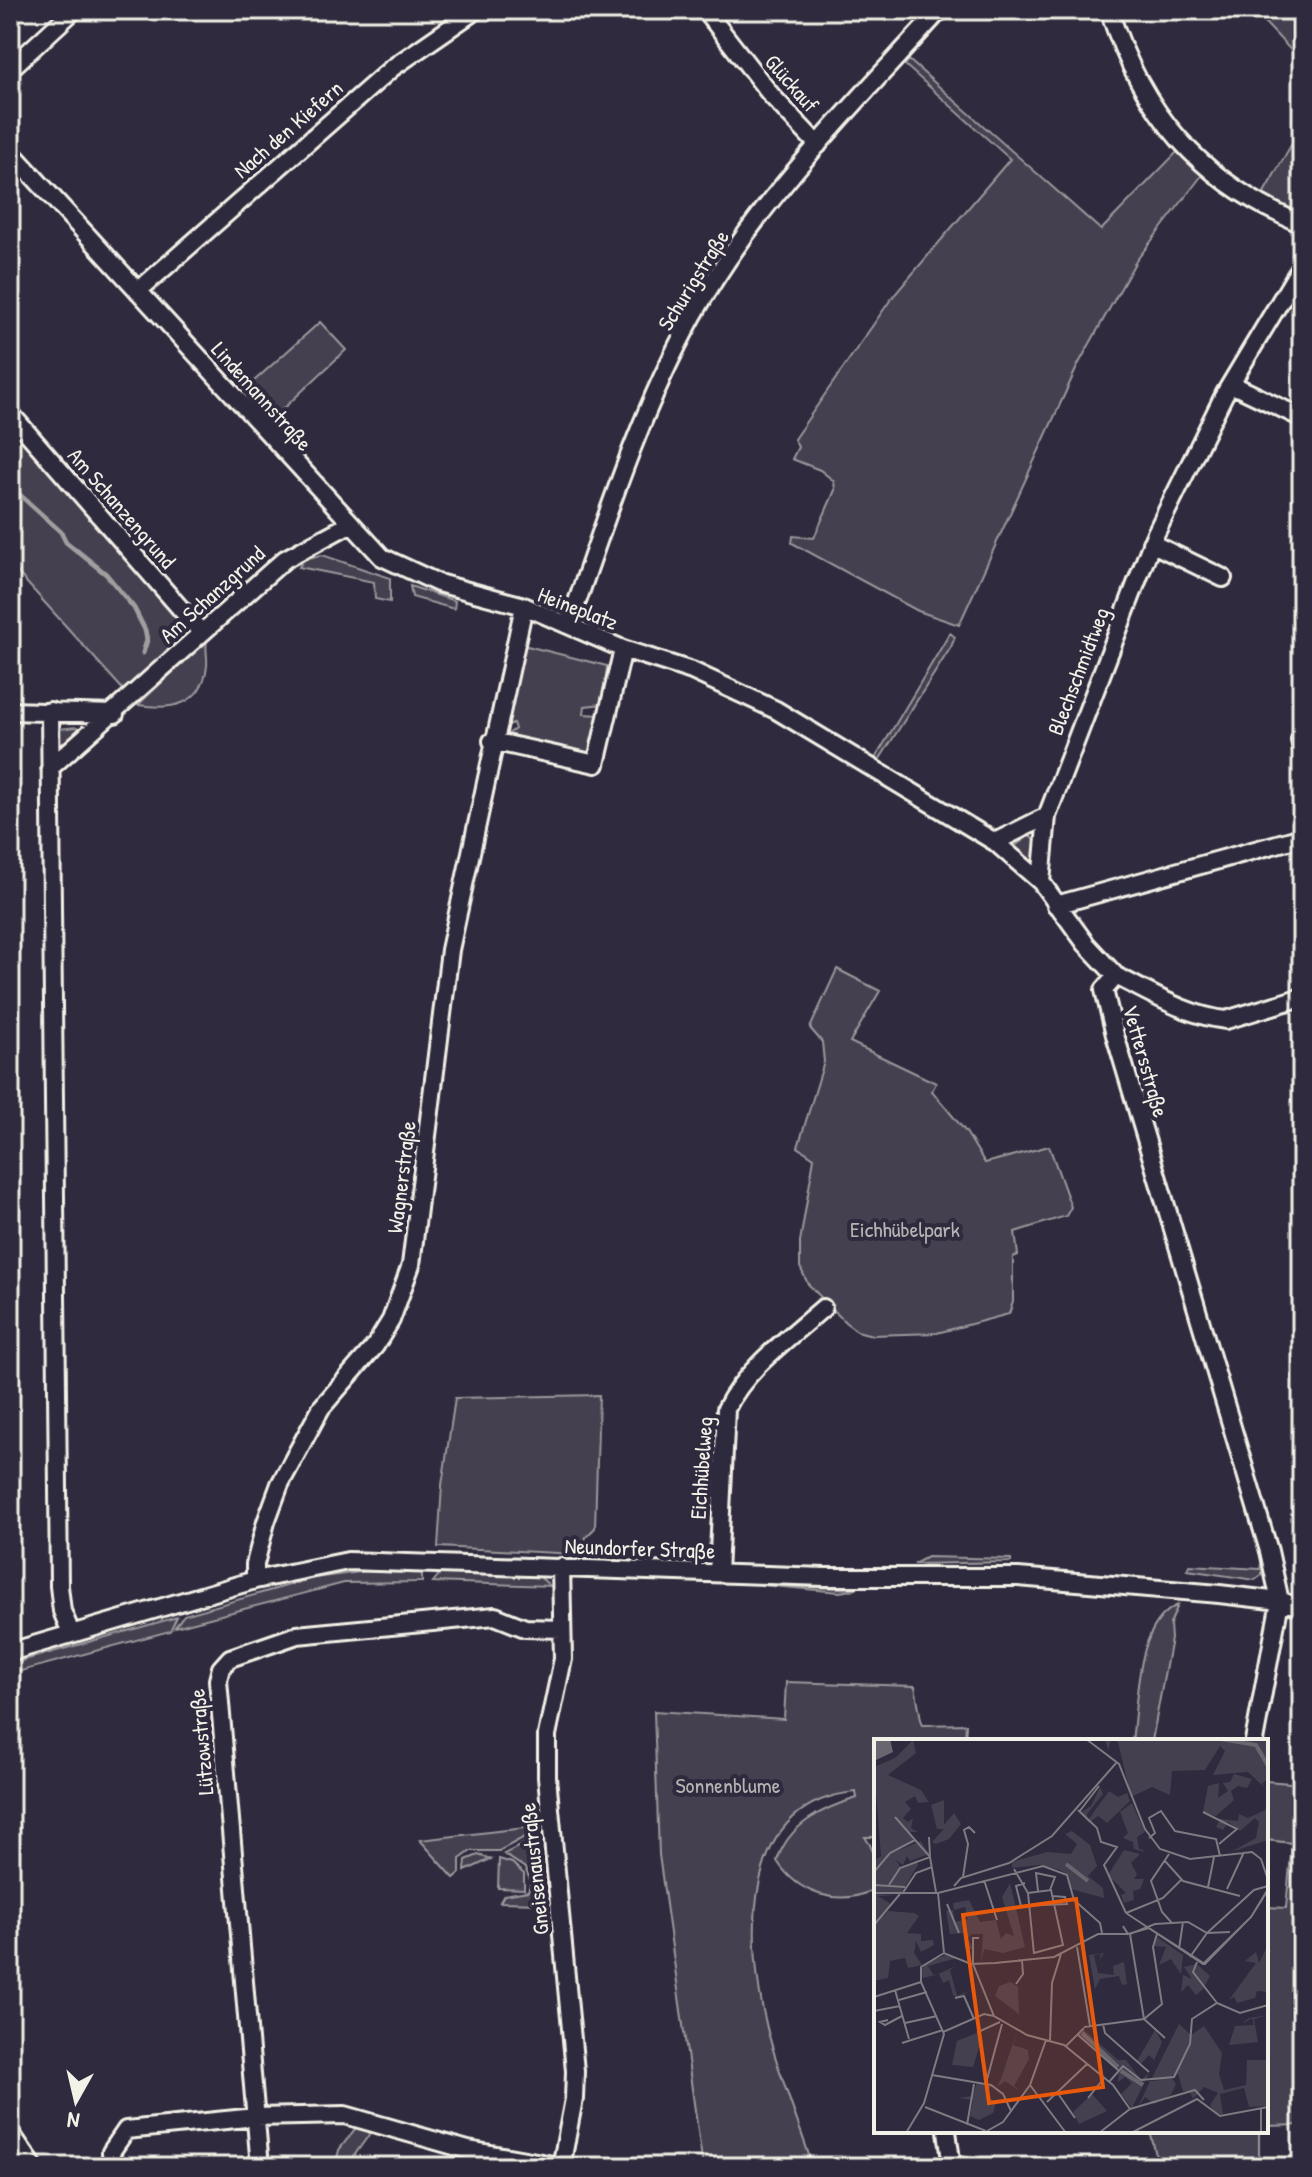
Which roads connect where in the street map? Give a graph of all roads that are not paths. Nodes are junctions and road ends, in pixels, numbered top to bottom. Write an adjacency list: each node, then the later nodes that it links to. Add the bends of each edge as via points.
1 (74, 10): 6 (street)
2 (476, 10): 11 (street, Nach den Kiefern, via 392,68)
3 (705, 10): 7 (street, Glückauf)
4 (940, 10): 7 (street, Schurigstraße)
5 (1109, 10): 9 (street, via 1159,119 1207,167)
6 (10, 69)
7 (818, 145): 19 (street, Schurigstraße, via 737,250 663,373 609,501)
8 (10, 151): 11 (street, Lindemannstraße)
9 (1302, 224)
10 (1302, 265): 12 (street, Blechschmidtweg)
11 (138, 291): 15 (street, Lindemannstraße)
12 (1231, 384): 14 (street); 16 (street, Blechschmidtweg)
13 (10, 413): 20 (street, Am Schanzengrund)
14 (1302, 418)
15 (350, 524): 18 (street, Lindemannstraße, via 405,571); 20 (street, Am Schanzgrund, via 285,559)
16 (1151, 543): 17 (street); 27 (street, Blechschmidtweg)
17 (1223, 578)
18 (524, 606): 19 (street, Heineplatz); 25 (street, Heineplatz)
19 (569, 625): 21 (street, Heineplatz)
20 (201, 632): 24 (street, Am Schanzgrund)
21 (623, 649): 25 (street, Heineplatz, via 596,764); 29 (street, Vettersstraße, via 692,671 776,710)
22 (10, 711): 23 (street)
23 (50, 711): 24 (street); 26 (street)
24 (115, 714): 26 (street, Am Schanzgrund)
25 (492, 741): 37 (street, Wagnerstraße, via 450,950 411,1265 391,1320 321,1408 280,1484 255,1564)
26 (50, 768): 41 (street, via 59,1572 62,1611)
27 (1047, 816): 29 (street); 30 (street, Blechschmidtweg)
28 (1302, 837): 31 (street)
29 (995, 842): 30 (street, Vettersstraße)
30 (1041, 882): 31 (street, Vettersstraße)
31 (1056, 905): 32 (street, Vettersstraße)
32 (1116, 976): 33 (street, via 1216,1019); 38 (street, Vettersstraße, via 1104,990 1115,1035)
33 (1302, 997)
34 (823, 1308): 36 (street, Eichhübelweg, via 734,1392 726,1409)
35 (561, 1567): 36 (street, Neundorfer Straße); 37 (street, Neundorfer Straße, via 348,1561); 40 (street, Gneisenaustraße)
36 (718, 1573): 38 (street, Neundorfer Straße, via 1018,1577)
37 (255, 1580): 41 (street, Neundorfer Straße)
38 (1280, 1601): 39 (street, Neundorfer Straße); 43 (street)
39 (1302, 1607)
40 (562, 1629): 44 (street, Lützowstraße, via 525,1628 495,1616 297,1635 230,1658 221,1668); 50 (street, Gneisenaustraße, via 563,1659 547,1735 547,1777 575,2071)
41 (71, 1633): 42 (street, Neundorfer Straße)
42 (10, 1652)
43 (1254, 1739)
44 (256, 2117): 48 (street, via 126,2130 111,2152); 49 (street, Lützowstraße); 50 (street, via 345,2115 468,2150)
45 (10, 2132): 47 (street)
46 (947, 2133): 51 (street)
47 (34, 2167)
48 (112, 2167)
49 (260, 2167)
50 (562, 2167)
51 (952, 2167)

